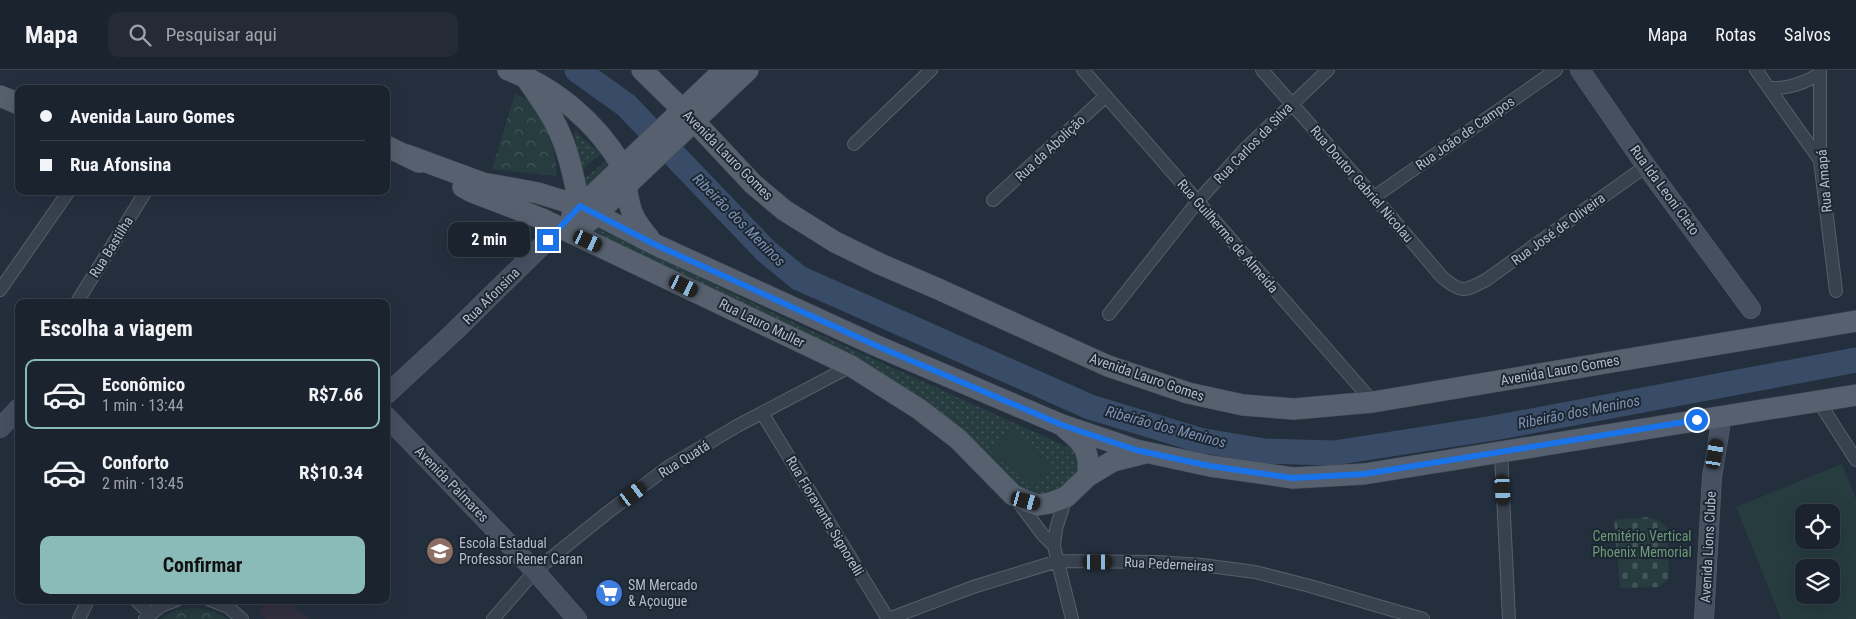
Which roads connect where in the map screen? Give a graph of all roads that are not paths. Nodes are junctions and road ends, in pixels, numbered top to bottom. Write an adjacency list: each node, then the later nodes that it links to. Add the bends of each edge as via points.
1 (642, 70): 18 (main road, Avenida Lauro Gomes)
2 (724, 70): 18 (main road, Rua Afonsina)
3 (748, 70): 18 (main road, Rua Afonsina)
4 (931, 70): 19 (street)
5 (1083, 70): 15 (street, Rua Guilherme de Almeida)
6 (1262, 70): 17 (street, Rua Doutor Gabriel Nicolau)
7 (1328, 70): 17 (street, Rua Carlos da Silva)
8 (1556, 70): 27 (street, Rua João de Campos)
9 (1580, 70): 23 (street, Rua Ida Leoni Cleto)
10 (1756, 70): 13 (street)
11 (1820, 72): 13 (street, via 1797,86); 22 (street, Rua Amapá)
12 (516, 73): 24 (main road, via 554,93 586,120 605,141); 30 (main road, via 549,112 558,128)
13 (1769, 88): 22 (street)
14 (0, 96): 16 (main road)
15 (1106, 96): 28 (street, Rua da Abolição); 29 (street, Rua Guilherme de Almeida)
16 (15, 102)
17 (1291, 103): 27 (street, Rua Doutor Gabriel Nicolau); 29 (street, Rua Carlos da Silva)
18 (682, 121): 24 (main road, Rua Afonsina); 43 (main road, Avenida Lauro Gomes, via 784,210 835,242 1108,366 1188,393 1243,405 1294,409)
19 (854, 144)
20 (390, 148): 21 (main road, Rua Lauro Muller)
21 (407, 155): 30 (main road, Rua Lauro Muller, via 483,183 538,193); 31 (main road, Rua Lauro Muller, via 472,192)
22 (1820, 160): 35 (street, Rua Amapá)
23 (1646, 166): 34 (street, Rua José de Oliveira); 37 (street, Rua Ida Leoni Cleto)
24 (624, 176): 30 (main road, Rua Afonsina); 32 (main road, via 630,209)
25 (66, 195): 33 (street)
26 (144, 195): 36 (street, Rua Bastilha)
27 (1374, 197): 34 (street, Rua Doutor Gabriel Nicolau, via 1442,277 1452,286)
28 (993, 200)
29 (1198, 201): 38 (street, Rua Carlos da Silva); 43 (street, Rua Guilherme de Almeida)
30 (588, 210): 31 (main road, Rua Afonsina); 32 (main road, Rua Lauro Muller)
31 (568, 231): 40 (main road, Rua Lauro Muller); 41 (street, Rua Afonsina)
32 (654, 244): 49 (main road, Rua Lauro Muller, via 877,346)
33 (0, 290)
34 (1468, 290)
35 (1836, 291)
36 (79, 299)
37 (1751, 309)
38 (1109, 314)
39 (1856, 321): 43 (main road, Avenida Lauro Gomes)
40 (851, 366): 46 (street, Rua Quatá); 55 (main road, Rua Lauro Muller, via 919,409 958,439)
41 (390, 391)
42 (1856, 395): 44 (main road)
43 (1373, 402)
44 (1819, 402): 47 (main road); 53 (street)
45 (15, 412): 50 (street)
46 (762, 413): 59 (street, Rua Quatá, via 668,467); 69 (street, Rua Fioravante Signorelli)
47 (1722, 416): 52 (main road); 73 (street, Avenida Lions Clube, via 1712,477)
48 (390, 420): 59 (street, Avenida Palmares)
49 (1062, 425): 51 (main road); 54 (main road, via 1084,446 1089,463)
50 (0, 428)
51 (1148, 452): 52 (main road, via 1210,466 1293,478 1364,474); 54 (main road, via 1113,461)
52 (1501, 453): 72 (street)
53 (1856, 460)
54 (1088, 476): 56 (main road)
55 (1013, 496): 56 (main road, Rua Lauro Muller, via 1038,505); 57 (street)
56 (1066, 498): 57 (street)
57 (1054, 546): 58 (street)
58 (1058, 561): 69 (street, Rua Pederneiras); 70 (street); 71 (street, Rua Pederneiras, via 1202,564 1255,572)
59 (535, 572): 67 (street, Rua Quatá); 68 (street, Avenida Palmares)
60 (86, 604): 65 (street)
61 (139, 604): 64 (street)
62 (166, 604): 64 (street)
63 (221, 604): 66 (street)
64 (148, 616)
65 (79, 619)
66 (242, 619)
67 (493, 619)
68 (577, 619)
69 (888, 619)
70 (1072, 619)
71 (1423, 619)
72 (1509, 619)
73 (1704, 619)

